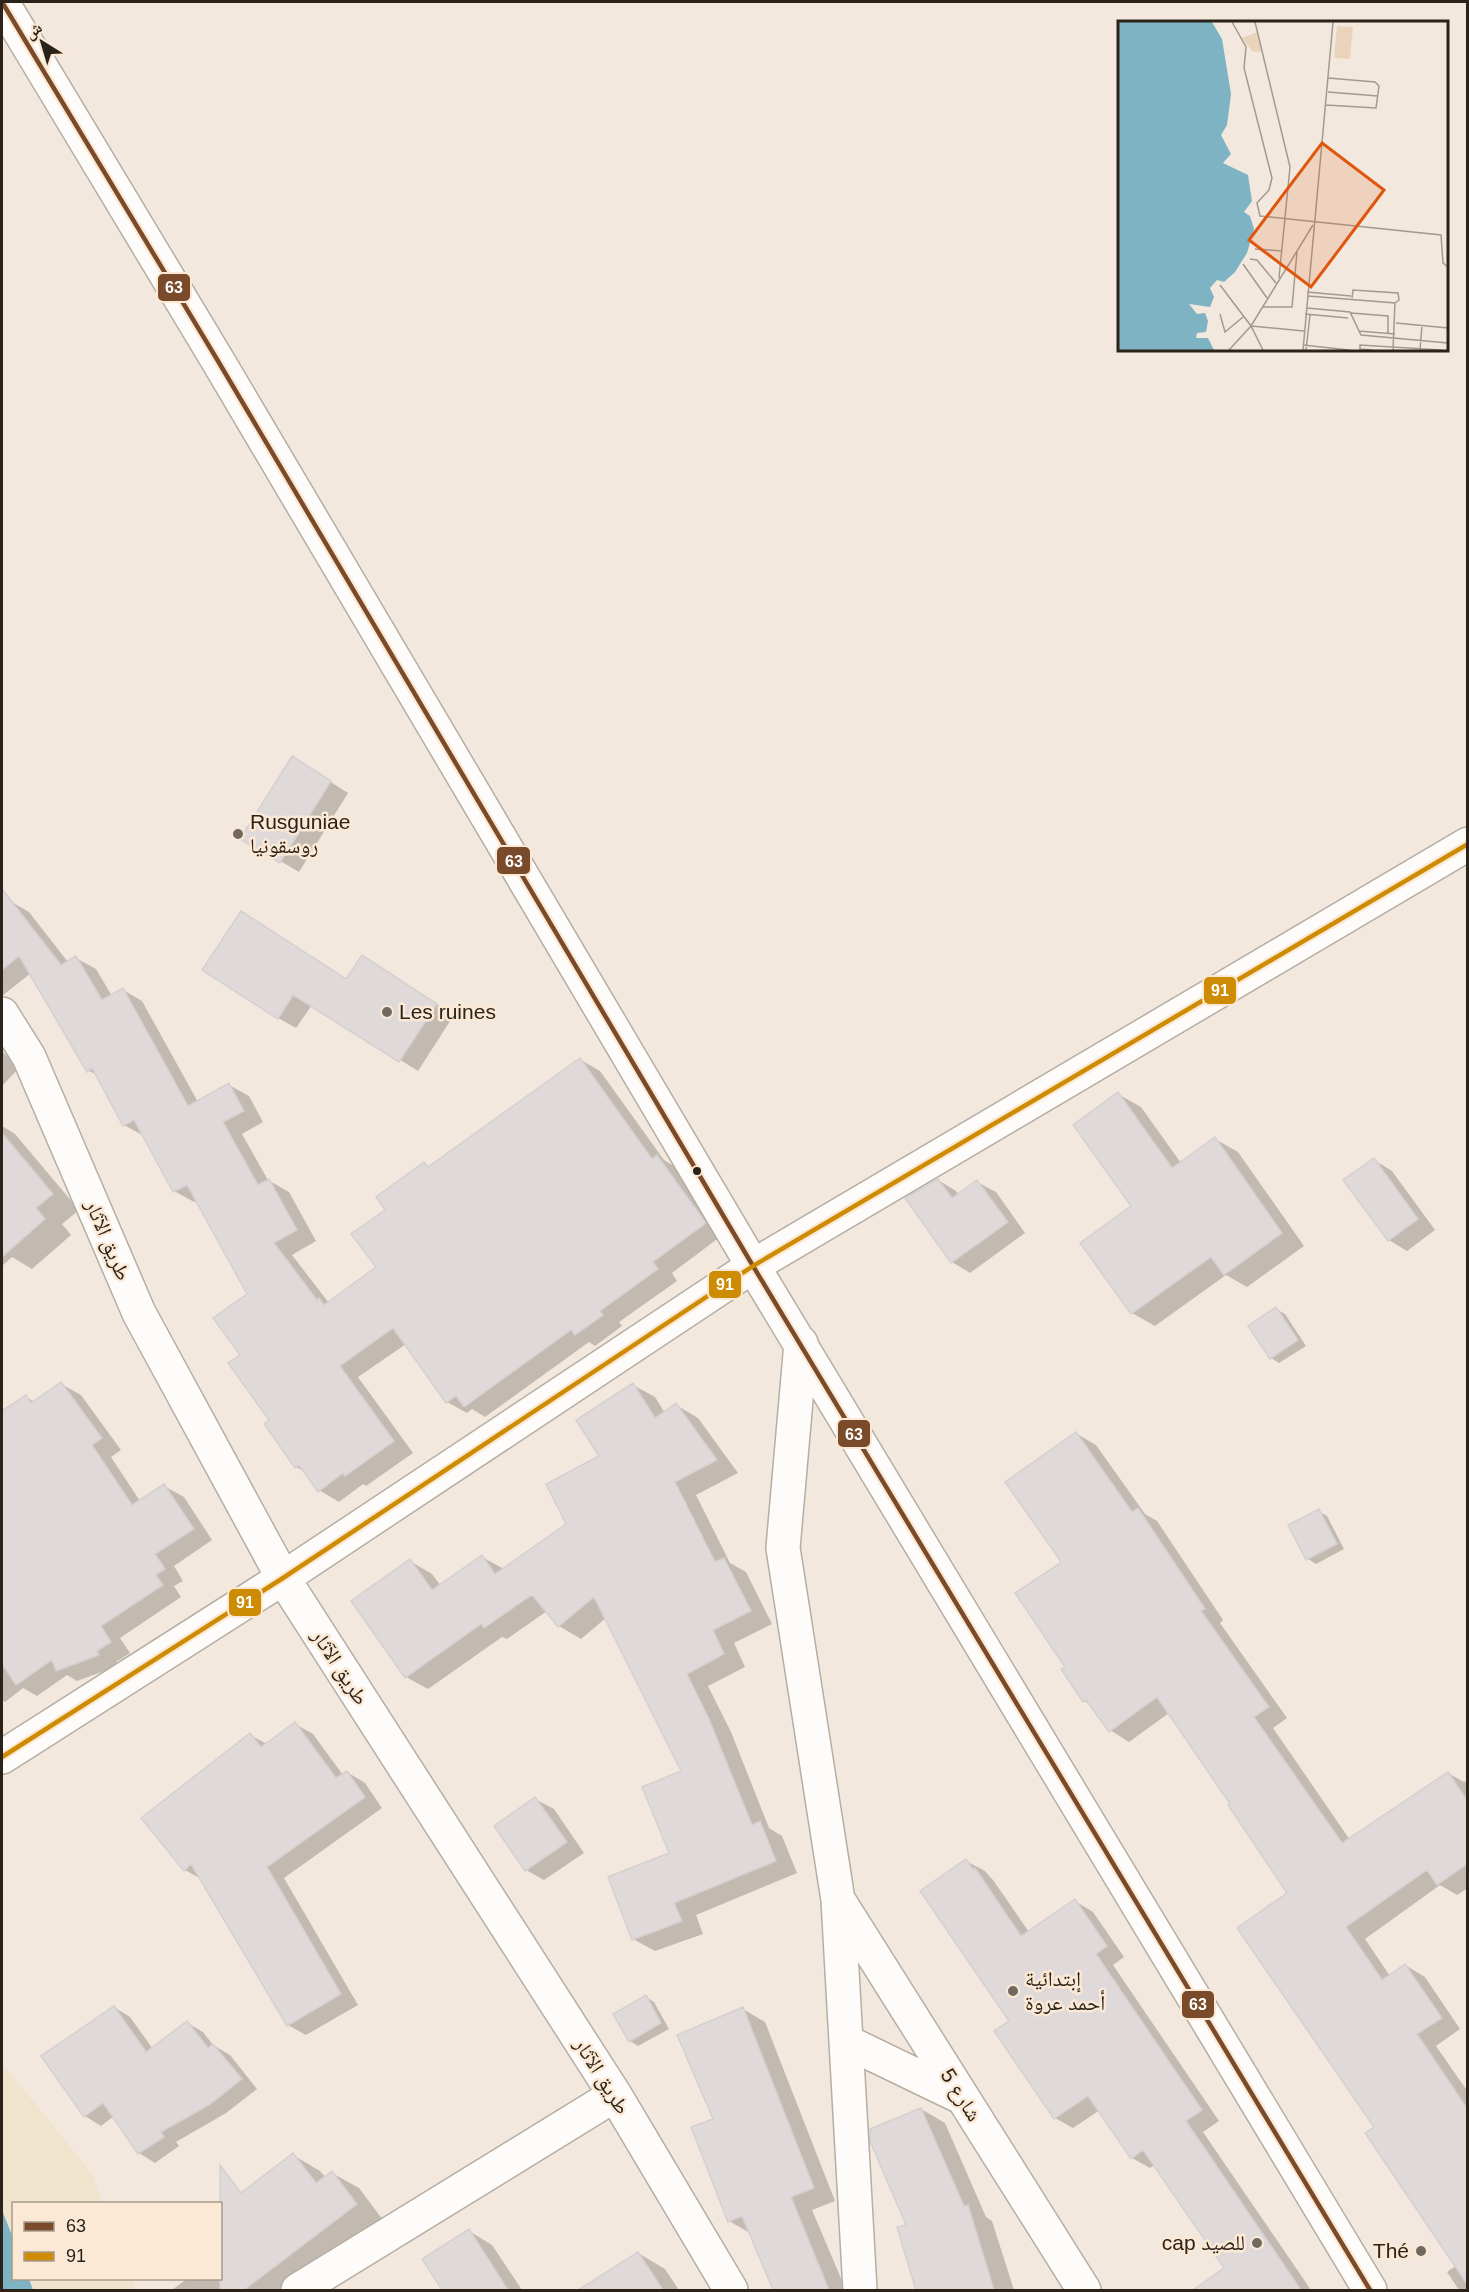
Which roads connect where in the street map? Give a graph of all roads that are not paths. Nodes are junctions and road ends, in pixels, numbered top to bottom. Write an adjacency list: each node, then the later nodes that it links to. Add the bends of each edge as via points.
1 (2, 2): 4 (street)
2 (1467, 844): 4 (street)
3 (2, 1014): 6 (street, طريق الآثار, via 29,1058 139,1313)
4 (753, 1266): 5 (street); 6 (street)
5 (801, 1343): 8 (street, via 783,1548); 16 (street)
6 (284, 1578): 7 (street); 10 (street, طريق الآثار)
7 (2, 1757)
8 (838, 1900): 9 (street); 11 (street, شارع 5)
9 (847, 2042): 11 (street); 14 (street)
10 (615, 2095): 12 (street); 13 (street, طريق الآثار)
11 (963, 2098): 15 (street, شارع 5)
12 (298, 2290)
13 (731, 2290)
14 (860, 2290)
15 (1084, 2290)
16 (1370, 2290)

